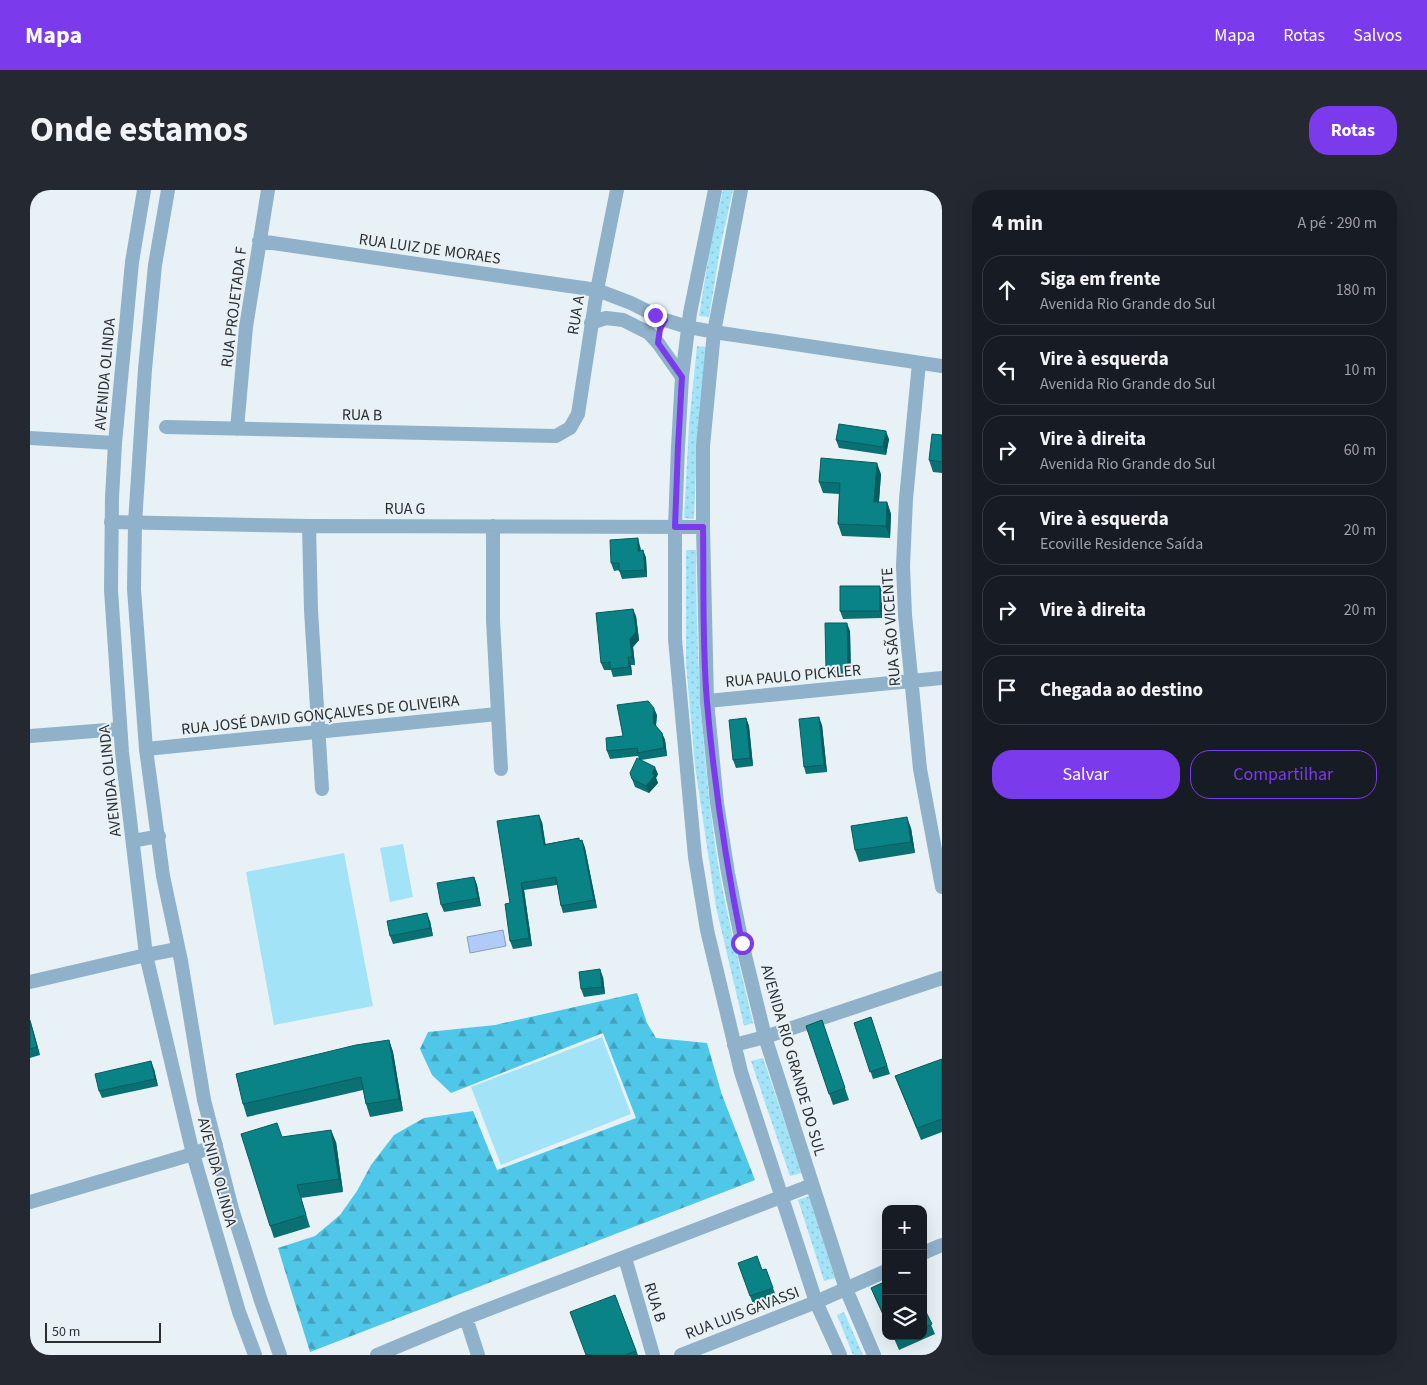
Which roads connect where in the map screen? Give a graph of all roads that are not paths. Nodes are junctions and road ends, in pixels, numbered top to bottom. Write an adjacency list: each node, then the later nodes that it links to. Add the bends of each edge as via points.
1 (144, 190): 16 (street, AVENIDA OLINDA, via 132,262)
2 (168, 190): 17 (street, AVENIDA OLINDA, via 155,265)
3 (268, 190): 7 (street, RUA PROJETADA F)
4 (617, 190): 8 (street, RUA A)
5 (715, 190): 11 (street)
6 (741, 190): 12 (street, AVENIDA RIO GRANDE DO SUL)
7 (259, 240): 8 (street, RUA LUIZ DE MORAES); 20 (street, RUA PROJETADA F, via 246,327)
8 (597, 290): 9 (street, RUA LUIZ DE MORAES); 10 (street, RUA A)
9 (665, 320): 11 (street, RUA LUIZ DE MORAES); 13 (street)
10 (591, 323): 13 (street, via 606,318 623,320 649,333); 21 (street, RUA A, via 578,414 570,428)
11 (688, 327): 12 (street, RUA LUIZ DE MORAES); 18 (street)
12 (714, 332): 14 (street, RUA LUIZ DE MORAES); 29 (street, AVENIDA RIO GRANDE DO SUL, via 704,446)
13 (658, 343): 18 (street)
14 (920, 363): 15 (street, RUA LUIZ DE MORAES); 31 (street, RUA SÃO VICENTE, via 902,566)
15 (942, 366)
16 (122, 369): 17 (street); 23 (street, AVENIDA OLINDA)
17 (145, 369): 25 (street, AVENIDA OLINDA)
18 (682, 377): 28 (street)
19 (166, 426): 20 (street, RUA B)
20 (237, 429): 21 (street, RUA B)
21 (556, 436)
22 (30, 438): 23 (street)
23 (115, 443): 24 (street, AVENIDA OLINDA)
24 (111, 522): 25 (street, RUA G); 34 (street, AVENIDA OLINDA, via 111,590)
25 (136, 524): 26 (street, RUA G); 37 (street, AVENIDA OLINDA, via 134,589)
26 (309, 526): 27 (street, RUA G); 35 (street)
27 (493, 526): 28 (street, RUA G); 33 (street)
28 (675, 527): 29 (street); 48 (street, via 675,638 695,857 707,930)
29 (703, 527): 32 (street, AVENIDA RIO GRANDE DO SUL)
30 (942, 678): 31 (street, RUA PAULO PICKLER)
31 (911, 681): 32 (street, RUA PAULO PICKLER); 42 (street, RUA SÃO VICENTE, via 920,769)
32 (707, 700): 47 (street, AVENIDA RIO GRANDE DO SUL, via 728,873)
33 (497, 714): 35 (street, RUA JOSÉ DAVID GONÇALVES DE OLIVEIRA); 38 (street)
34 (120, 729): 36 (street); 41 (street, AVENIDA OLINDA)
35 (318, 731): 37 (street, RUA JOSÉ DAVID GONÇALVES DE OLIVEIRA); 39 (street)
36 (30, 736)
37 (146, 748): 40 (street, AVENIDA OLINDA)
38 (501, 769)
39 (322, 790)
40 (159, 836): 41 (street); 43 (street, AVENIDA OLINDA)
41 (133, 841): 44 (street, AVENIDA OLINDA)
42 (942, 887)
43 (178, 949): 44 (street); 49 (street, AVENIDA OLINDA, via 204,1100)
44 (146, 955): 46 (street); 50 (street, AVENIDA OLINDA)
45 (942, 978): 47 (street)
46 (30, 982)
47 (765, 1037): 48 (street); 51 (street, AVENIDA RIO GRANDE DO SUL)
48 (734, 1045): 52 (street)
49 (216, 1145): 50 (street); 62 (street, AVENIDA OLINDA, via 232,1209)
50 (193, 1154): 53 (street); 61 (street, AVENIDA OLINDA, via 239,1312)
51 (812, 1184): 52 (street); 58 (street, AVENIDA RIO GRANDE DO SUL)
52 (780, 1196): 56 (street); 59 (street)
53 (30, 1202)
54 (942, 1245): 55 (street)
55 (927, 1252)
56 (624, 1258): 60 (street); 65 (street, RUA B)
57 (882, 1273): 58 (street)
58 (846, 1289): 59 (street, RUA LUIS GAVASSI); 68 (street, AVENIDA RIO GRANDE DO SUL)
59 (816, 1302): 66 (street, RUA LUIS GAVASSI); 67 (street)
60 (466, 1318): 63 (street); 64 (street)
61 (255, 1355)
62 (280, 1355)
63 (377, 1355)
64 (478, 1355)
65 (653, 1355)
66 (681, 1355)
67 (840, 1355)
68 (874, 1355)

